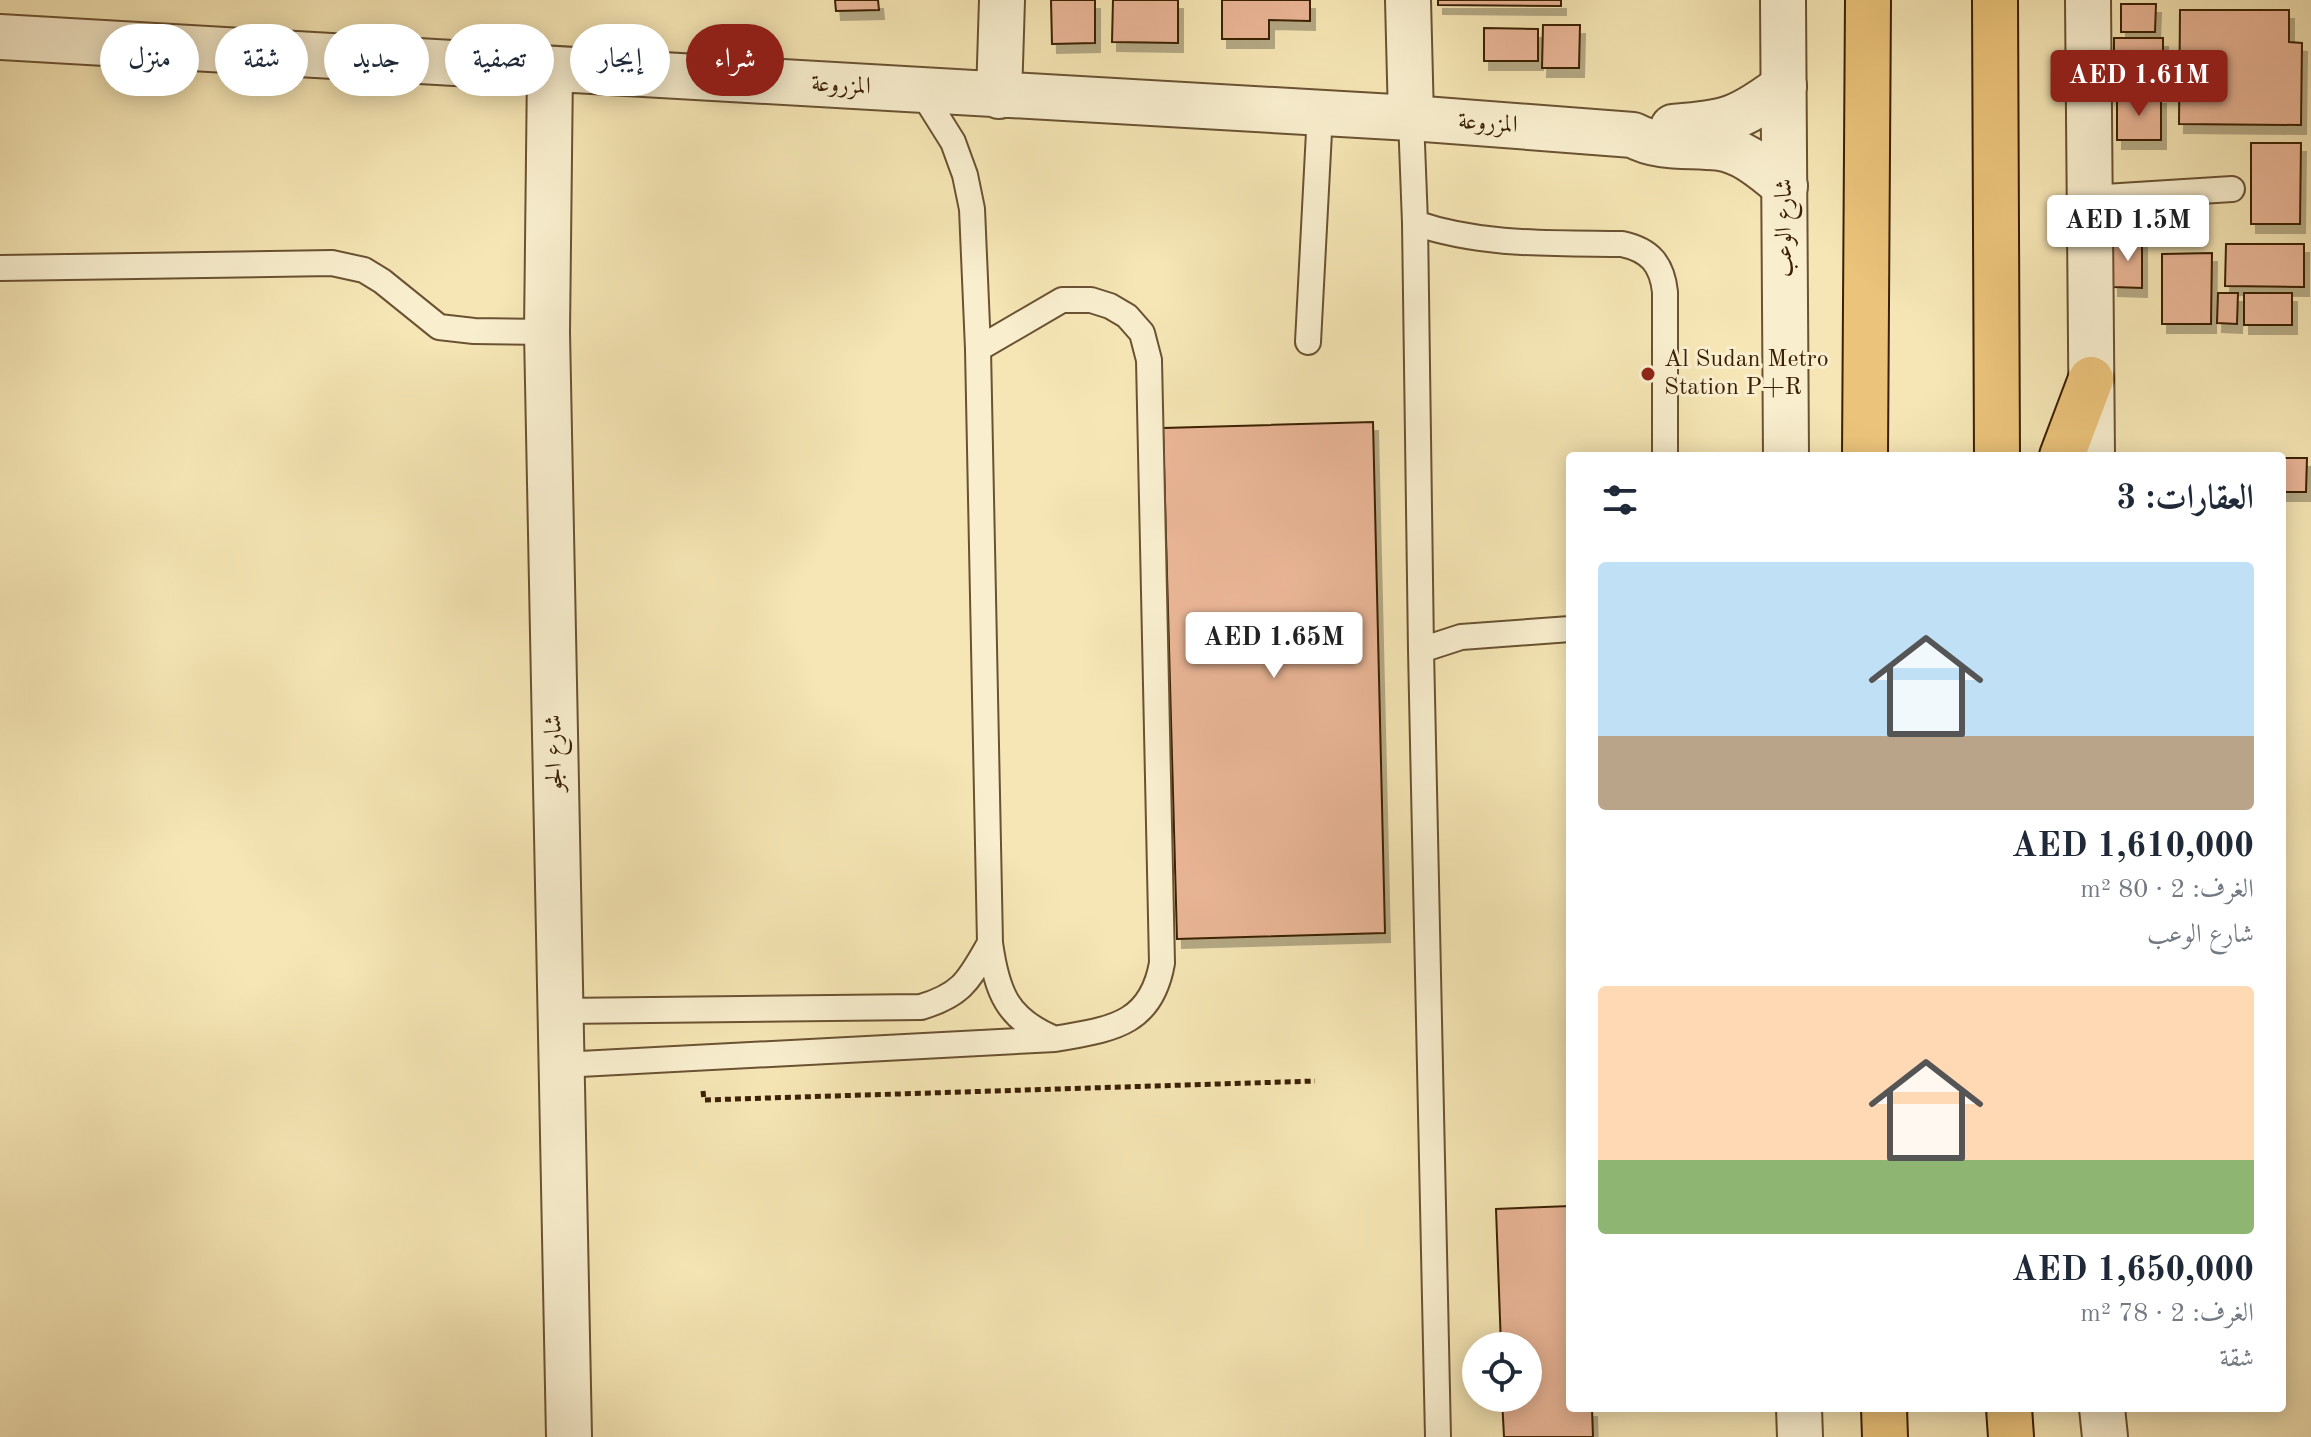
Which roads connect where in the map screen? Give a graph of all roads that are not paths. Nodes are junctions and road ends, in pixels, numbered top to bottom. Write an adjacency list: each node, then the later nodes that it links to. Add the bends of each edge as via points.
1 (1002, 0): 13 (street)
2 (1408, 0): 15 (street)
3 (1783, 0): 10 (street, شارع الوعب)
4 (1868, 0): 28 (main road)
5 (1995, 0): 29 (main road)
6 (2088, 0): 19 (street)
7 (0, 37): 8 (street, المزروعة)
8 (445, 63)
9 (554, 69): 11 (street, المزروعة)
10 (1784, 86): 16 (street, المزروعة, via 1738,118); 17 (street, شارع الوعب)
11 (921, 91): 13 (street, المزروعة); 24 (lane, via 953,142 965,175 972,209)
12 (550, 96): 22 (street, شارع الجو)
13 (999, 96): 14 (street, المزروعة)
14 (1320, 113): 15 (street, المزروعة); 23 (lane)
15 (1411, 118): 16 (street, المزروعة); 20 (lane)
16 (1633, 135): 17 (street, المزروعة, via 1656,145 1732,151)
17 (1785, 186): 27 (street, شارع الوعب)
18 (2232, 189): 19 (lane)
19 (2089, 198): 25 (street)
20 (1415, 223): 26 (lane, via 1485,241 1622,244 1640,248 1654,259 1665,292); 33 (lane)
21 (0, 268): 22 (lane, via 332,263 364,270 443,328)
22 (547, 332): 35 (street, شارع الجو)
23 (1308, 342)
24 (978, 349): 34 (lane); 36 (lane, via 1062,300 1091,300 1127,316 1142,333 1149,360 1162,963 1158,985 1142,1010 1124,1022)
25 (2091, 379): 30 (main road); 31 (street)
26 (1665, 452)
27 (1786, 452)
28 (1865, 452)
29 (1997, 452)
30 (2064, 452)
31 (2092, 452)
32 (1566, 629): 33 (lane, via 1461,637)
33 (1421, 650): 43 (lane)
34 (990, 943): 35 (lane, via 953,995 921,1007); 36 (lane, via 1005,1002 1035,1031)
35 (560, 1011): 37 (street, شارع الجو)
36 (1055, 1039): 37 (lane)
37 (561, 1065): 42 (street, شارع الجو)
38 (1799, 1412): 44 (street)
39 (1884, 1412): 45 (main road)
40 (2009, 1412): 46 (main road)
41 (2102, 1412): 47 (street)
42 (569, 1437)
43 (1438, 1437)
44 (1800, 1437)
45 (1885, 1437)
46 (2011, 1437)
47 (2105, 1437)

